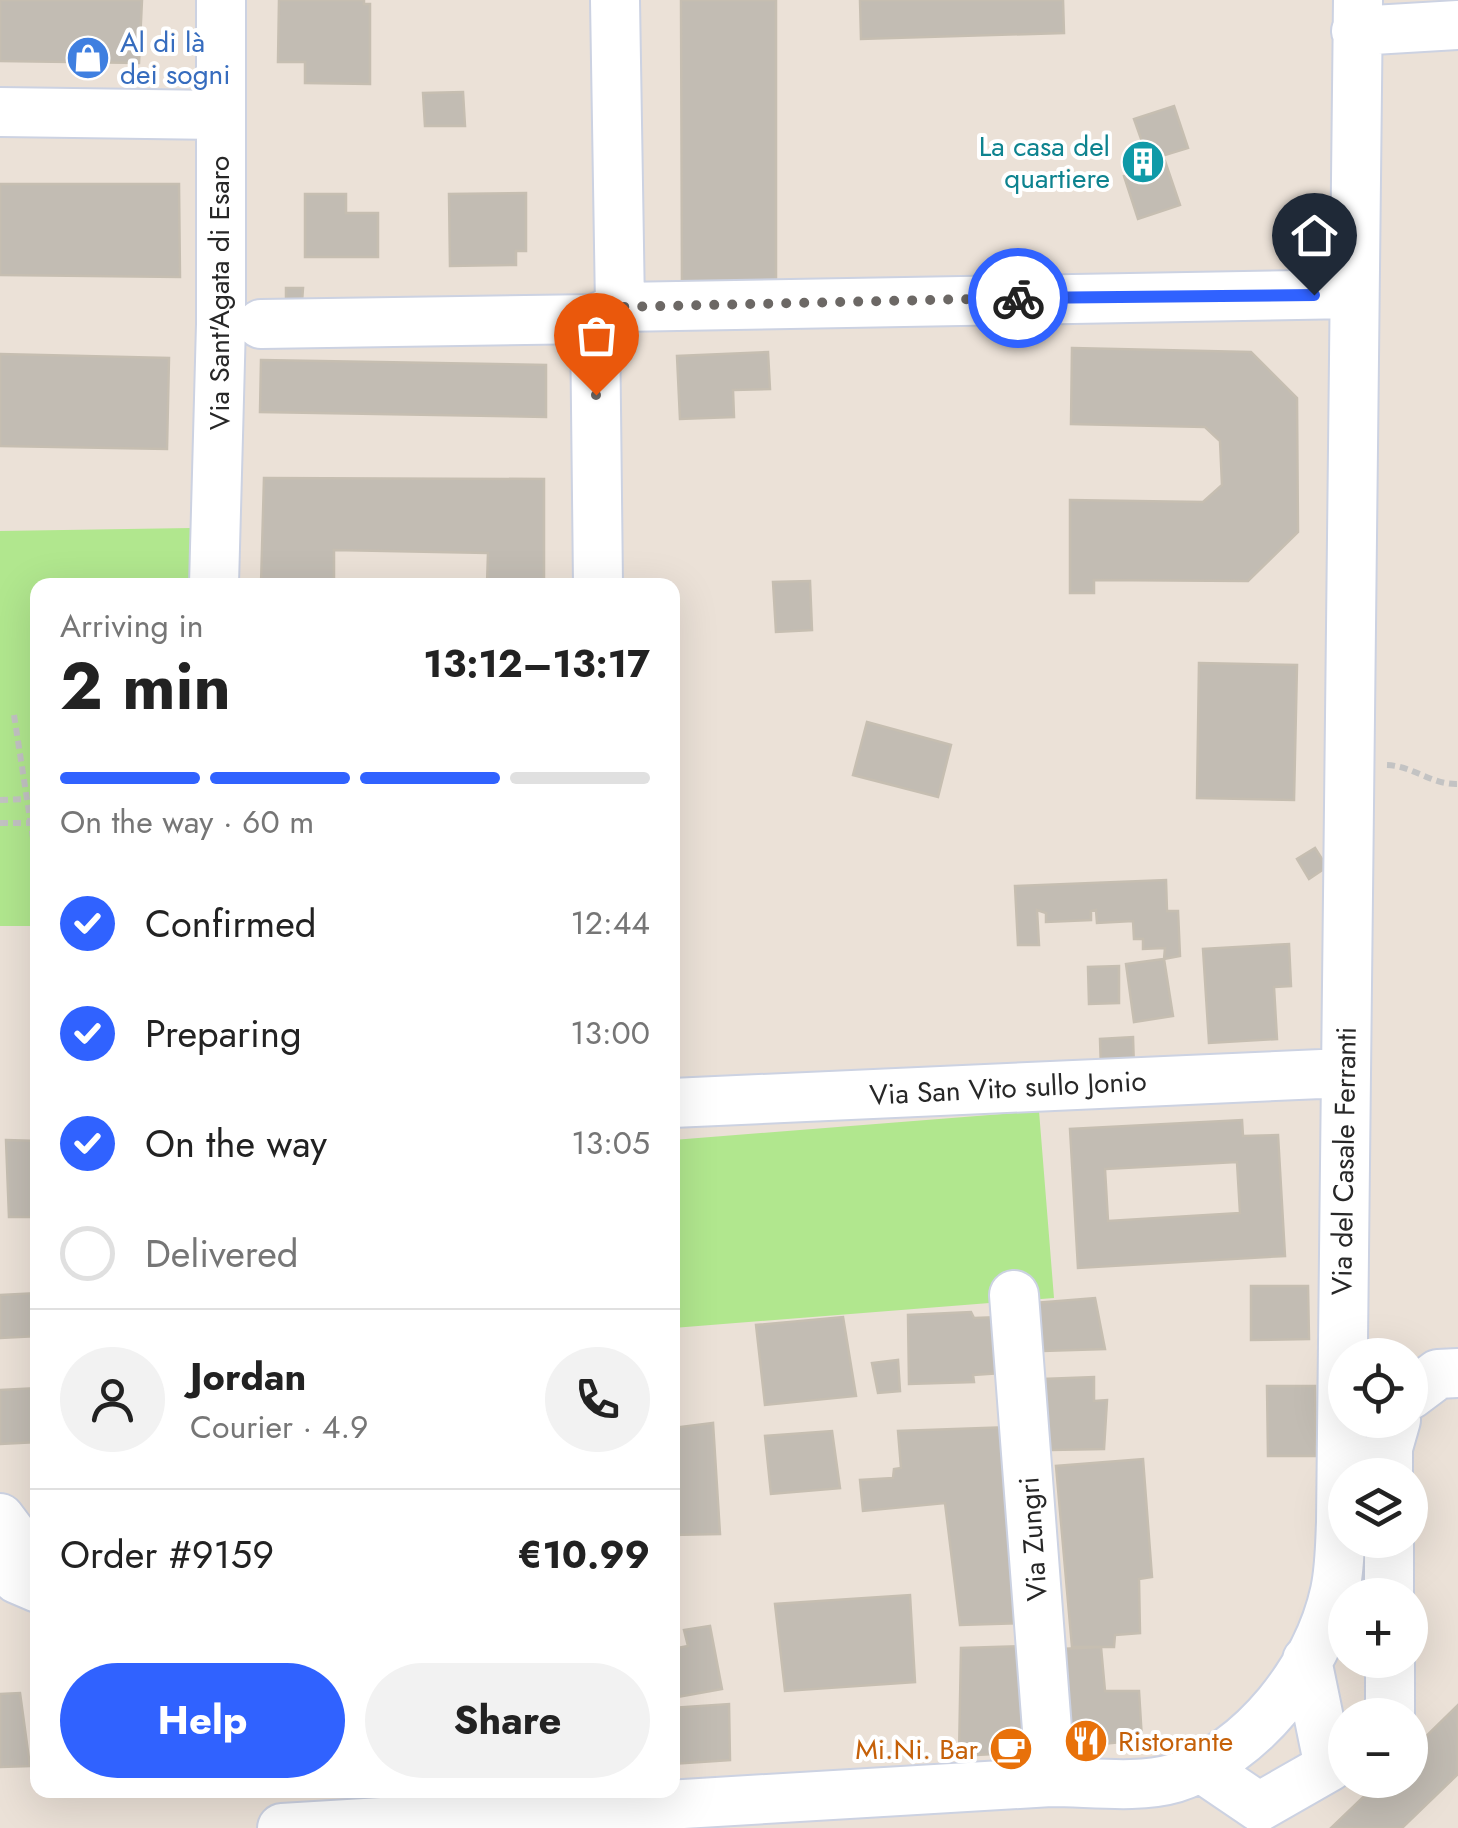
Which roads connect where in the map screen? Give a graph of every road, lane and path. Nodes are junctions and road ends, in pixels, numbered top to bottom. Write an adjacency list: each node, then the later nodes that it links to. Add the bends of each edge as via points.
1 (221, 0): 6 (street, Via Sant'Agata di Esaro)
2 (615, 0): 8 (street, via 619,257)
3 (1357, 15): 4 (street); 7 (street, Via del Casale Ferranti)
4 (1428, 17)
5 (0, 112): 6 (street)
6 (220, 116): 10 (street, Via Sant'Agata di Esaro)
7 (1352, 294): 8 (street); 19 (street, Via del Casale Ferranti)
8 (608, 313): 9 (street); 11 (street)
9 (261, 324)
10 (214, 578)
11 (598, 578)
12 (14, 715): 15 (path)
13 (1371, 765): 14 (path, via 1400,766 1444,785)
14 (1458, 784)
15 (26, 799): 16 (path); 17 (path)
16 (0, 800)
17 (30, 822): 18 (path)
18 (0, 823)
19 (1344, 1073): 20 (street, Via San Vito sullo Jonio); 26 (street, Via del Casale Ferranti, via 1339,1572)
20 (680, 1102)
21 (1014, 1295): 30 (street, Via Zungri)
22 (1458, 1373): 23 (street)
23 (1428, 1382)
24 (0, 1518): 25 (street, via 12,1534 17,1579)
25 (30, 1585)
26 (1307, 1660): 27 (street); 28 (street, Via del Casale Ferranti, via 1266,1717)
27 (1328, 1731)
28 (1200, 1767): 30 (street, Via del Casale Ferranti, via 1160,1781); 33 (street)
29 (1328, 1769): 33 (street)
30 (1052, 1782): 32 (street, Via del Casale Ferranti)
31 (381, 1806): 32 (street, Via del Casale Ferranti); 34 (street, Via del Casale Ferranti)
32 (724, 1815)
33 (1266, 1817)
34 (282, 1828)

